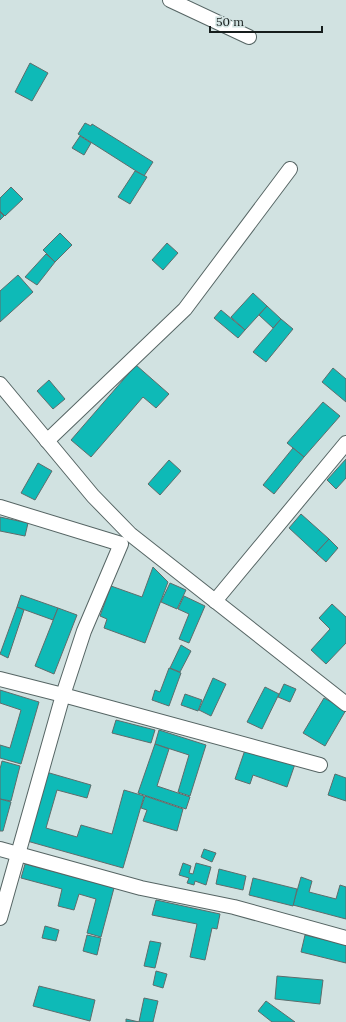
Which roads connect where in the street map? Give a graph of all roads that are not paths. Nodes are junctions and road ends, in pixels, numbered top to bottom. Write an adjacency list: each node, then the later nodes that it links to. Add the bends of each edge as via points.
1 (170, 0): 2 (street)
2 (249, 37)
3 (290, 169): 5 (street, via 185,309)
4 (0, 384): 5 (street)
5 (47, 441): 8 (street)
6 (346, 443): 9 (street)
7 (0, 507): 8 (street)
8 (125, 539): 9 (street); 11 (street, via 84,631)
9 (215, 601): 12 (street)
10 (0, 679): 11 (street)
11 (63, 695): 13 (street); 15 (street)
12 (346, 704)
13 (320, 765)
14 (0, 849): 15 (street)
15 (18, 854): 16 (street); 17 (street, via 141,888 234,906)
16 (0, 918)
17 (346, 938)

